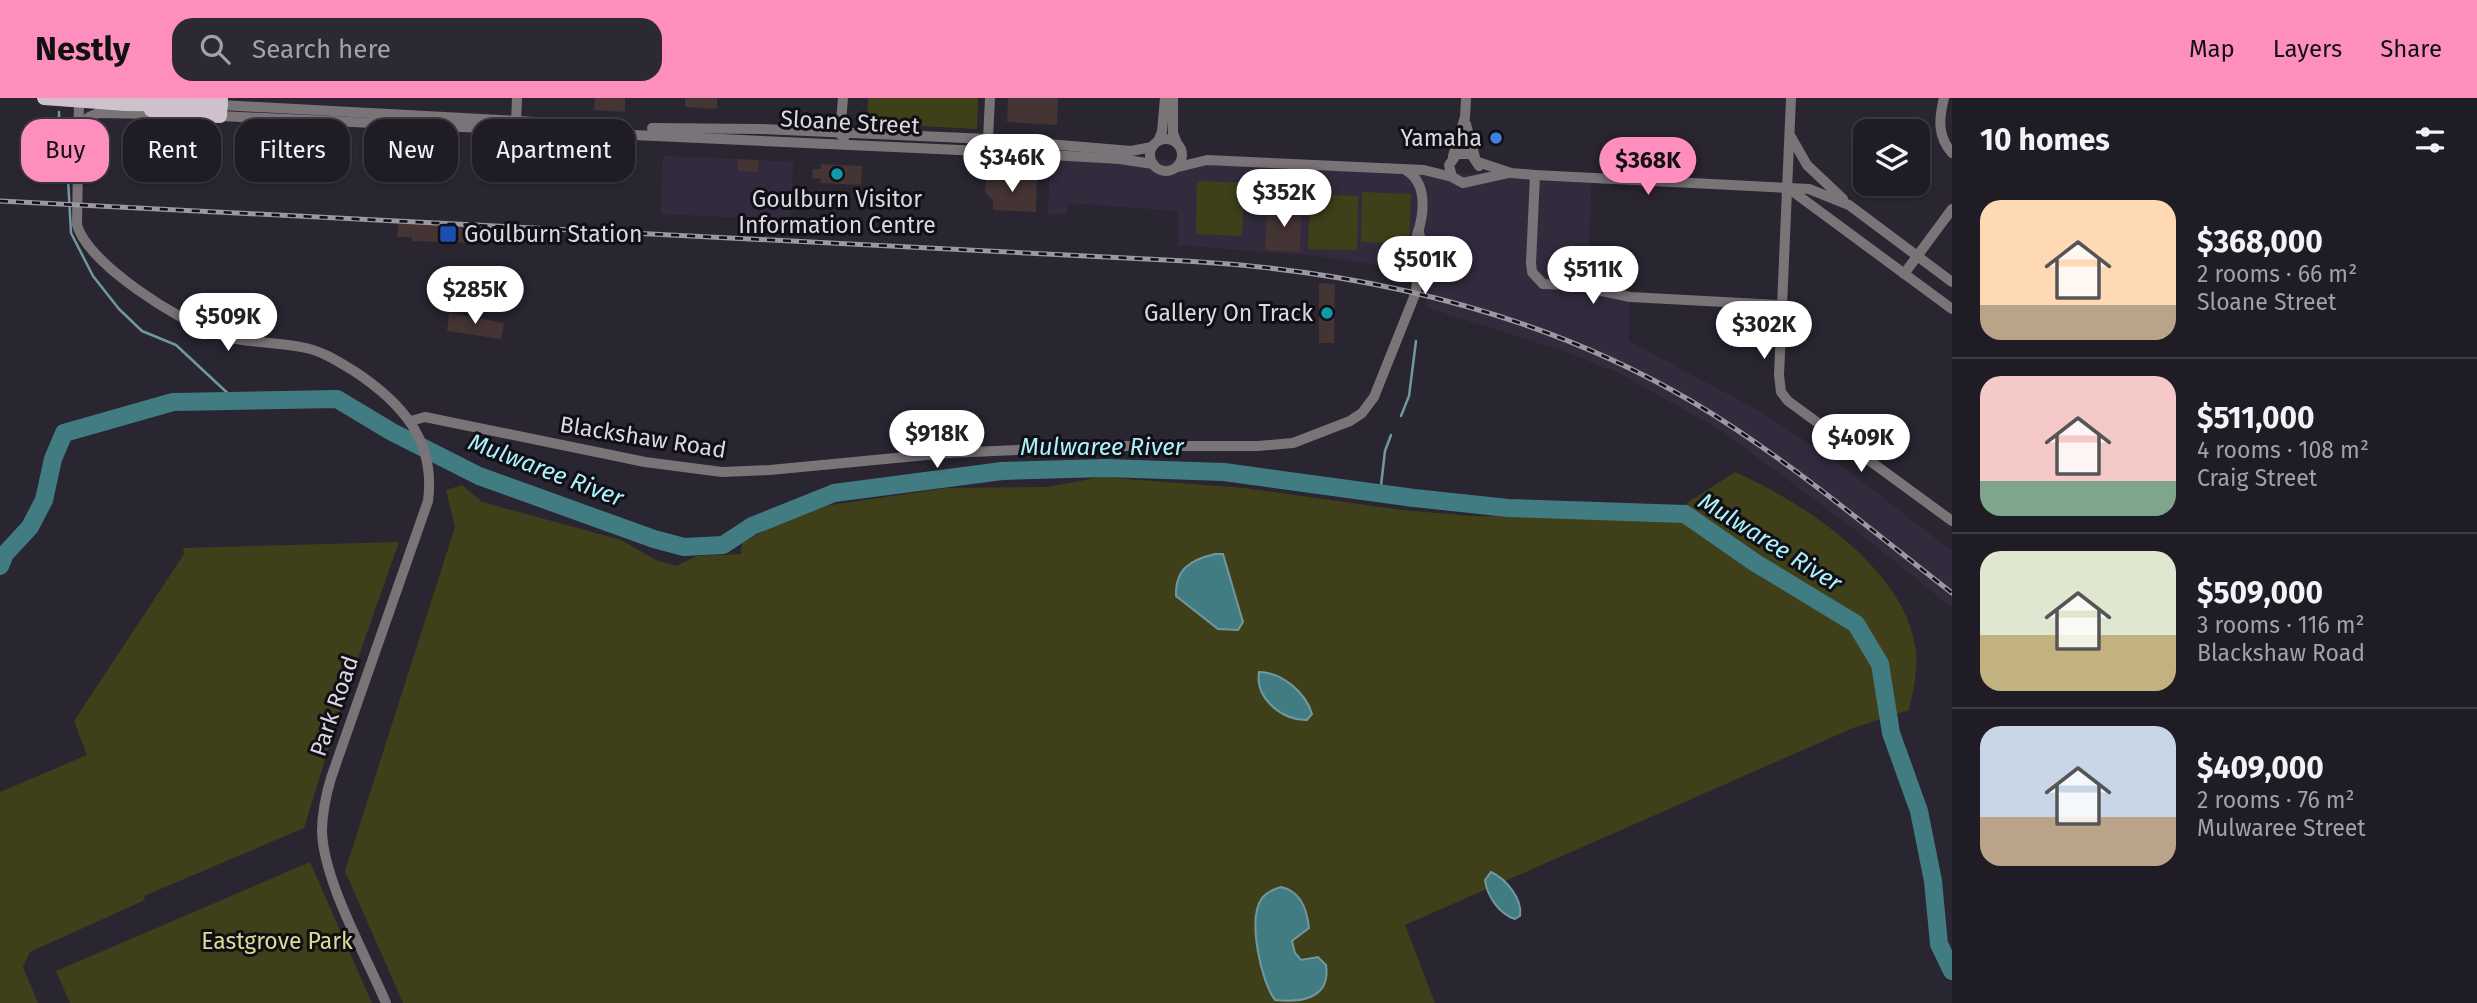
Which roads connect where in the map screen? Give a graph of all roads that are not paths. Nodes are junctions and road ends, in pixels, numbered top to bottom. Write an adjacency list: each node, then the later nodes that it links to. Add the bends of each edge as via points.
1 (44, 98): 10 (main road, Sloane Street)
2 (517, 98): 17 (street)
3 (843, 98): 20 (street)
4 (990, 98): 22 (street)
5 (1166, 98): 24 (street, via 1163,130)
6 (1173, 98): 25 (street, via 1173,132)
7 (1466, 98): 14 (street)
8 (1791, 98): 21 (street)
9 (1944, 98): 28 (street, via 1940,126)
10 (79, 100): 11 (main road, Sloane Street); 15 (street)
11 (126, 104): 12 (main road, Sloane Street); 13 (main road, Sloane Street)
12 (213, 106): 13 (main road, Sloane Street); 18 (street, Sloane Street); 23 (street, Sloane Street)
13 (176, 114): 16 (street, via 98,113)
14 (1465, 117): 30 (street); 31 (street)
15 (78, 119)
16 (86, 119)
17 (516, 119)
18 (472, 120)
19 (635, 126): 20 (street, Sloane Street)
20 (840, 134): 22 (street, Sloane Street); 26 (street, via 846,139)
21 (1790, 135): 43 (street); 45 (street, via 1807,165)
22 (988, 139): 24 (street, Sloane Street, via 1130,151); 29 (street, via 1002,148)
23 (786, 142): 26 (street, Sloane Street); 27 (street)
24 (1155, 144): 25 (street, via 1168,139); 33 (street, via 1150,158)
25 (1179, 146): 32 (street); 34 (street, via 1182,159)
26 (901, 147): 29 (street, Sloane Street)
27 (804, 148)
28 (1952, 153)
29 (1050, 155): 33 (street, Sloane Street)
30 (1452, 159): 31 (street, via 1466,152); 36 (street); 40 (street)
31 (1477, 159): 37 (street); 41 (street)
32 (1208, 160): 34 (street); 35 (street)
33 (1153, 164): 34 (street, via 1162,171)
34 (1178, 167)
35 (1405, 170): 36 (street); 44 (street, via 1418,179)
36 (1423, 170): 38 (street)
37 (1511, 173): 39 (street); 41 (street)
38 (1438, 174): 40 (street); 44 (street, via 1427,181)
39 (1535, 175): 43 (street); 50 (street, via 1531,263 1532,272 1543,284 1574,285 1630,298)
40 (1451, 177): 41 (street, via 1463,183)
41 (1475, 179)
42 (77, 182): 52 (street, via 77,225 82,238 103,262 144,292 206,330 328,356 383,392)
43 (1788, 188): 45 (street, via 1809,189); 48 (street); 50 (street)
44 (1422, 194): 52 (street, Blackshaw Road, via 1410,291 1377,391 1359,416 1309,438 1268,446 1014,450 722,471 616,456 425,417)
45 (1849, 205): 47 (street)
46 (1952, 209): 47 (street)
47 (1917, 257): 48 (street); 49 (street)
48 (1904, 274): 51 (street)
49 (1952, 282)
50 (1782, 305): 53 (street, via 1779,386 1788,401)
51 (1952, 309)
52 (411, 421): 54 (street, Park Road, via 427,465 425,512 331,778 322,817 330,874)
53 (1952, 521)
54 (386, 1003)

